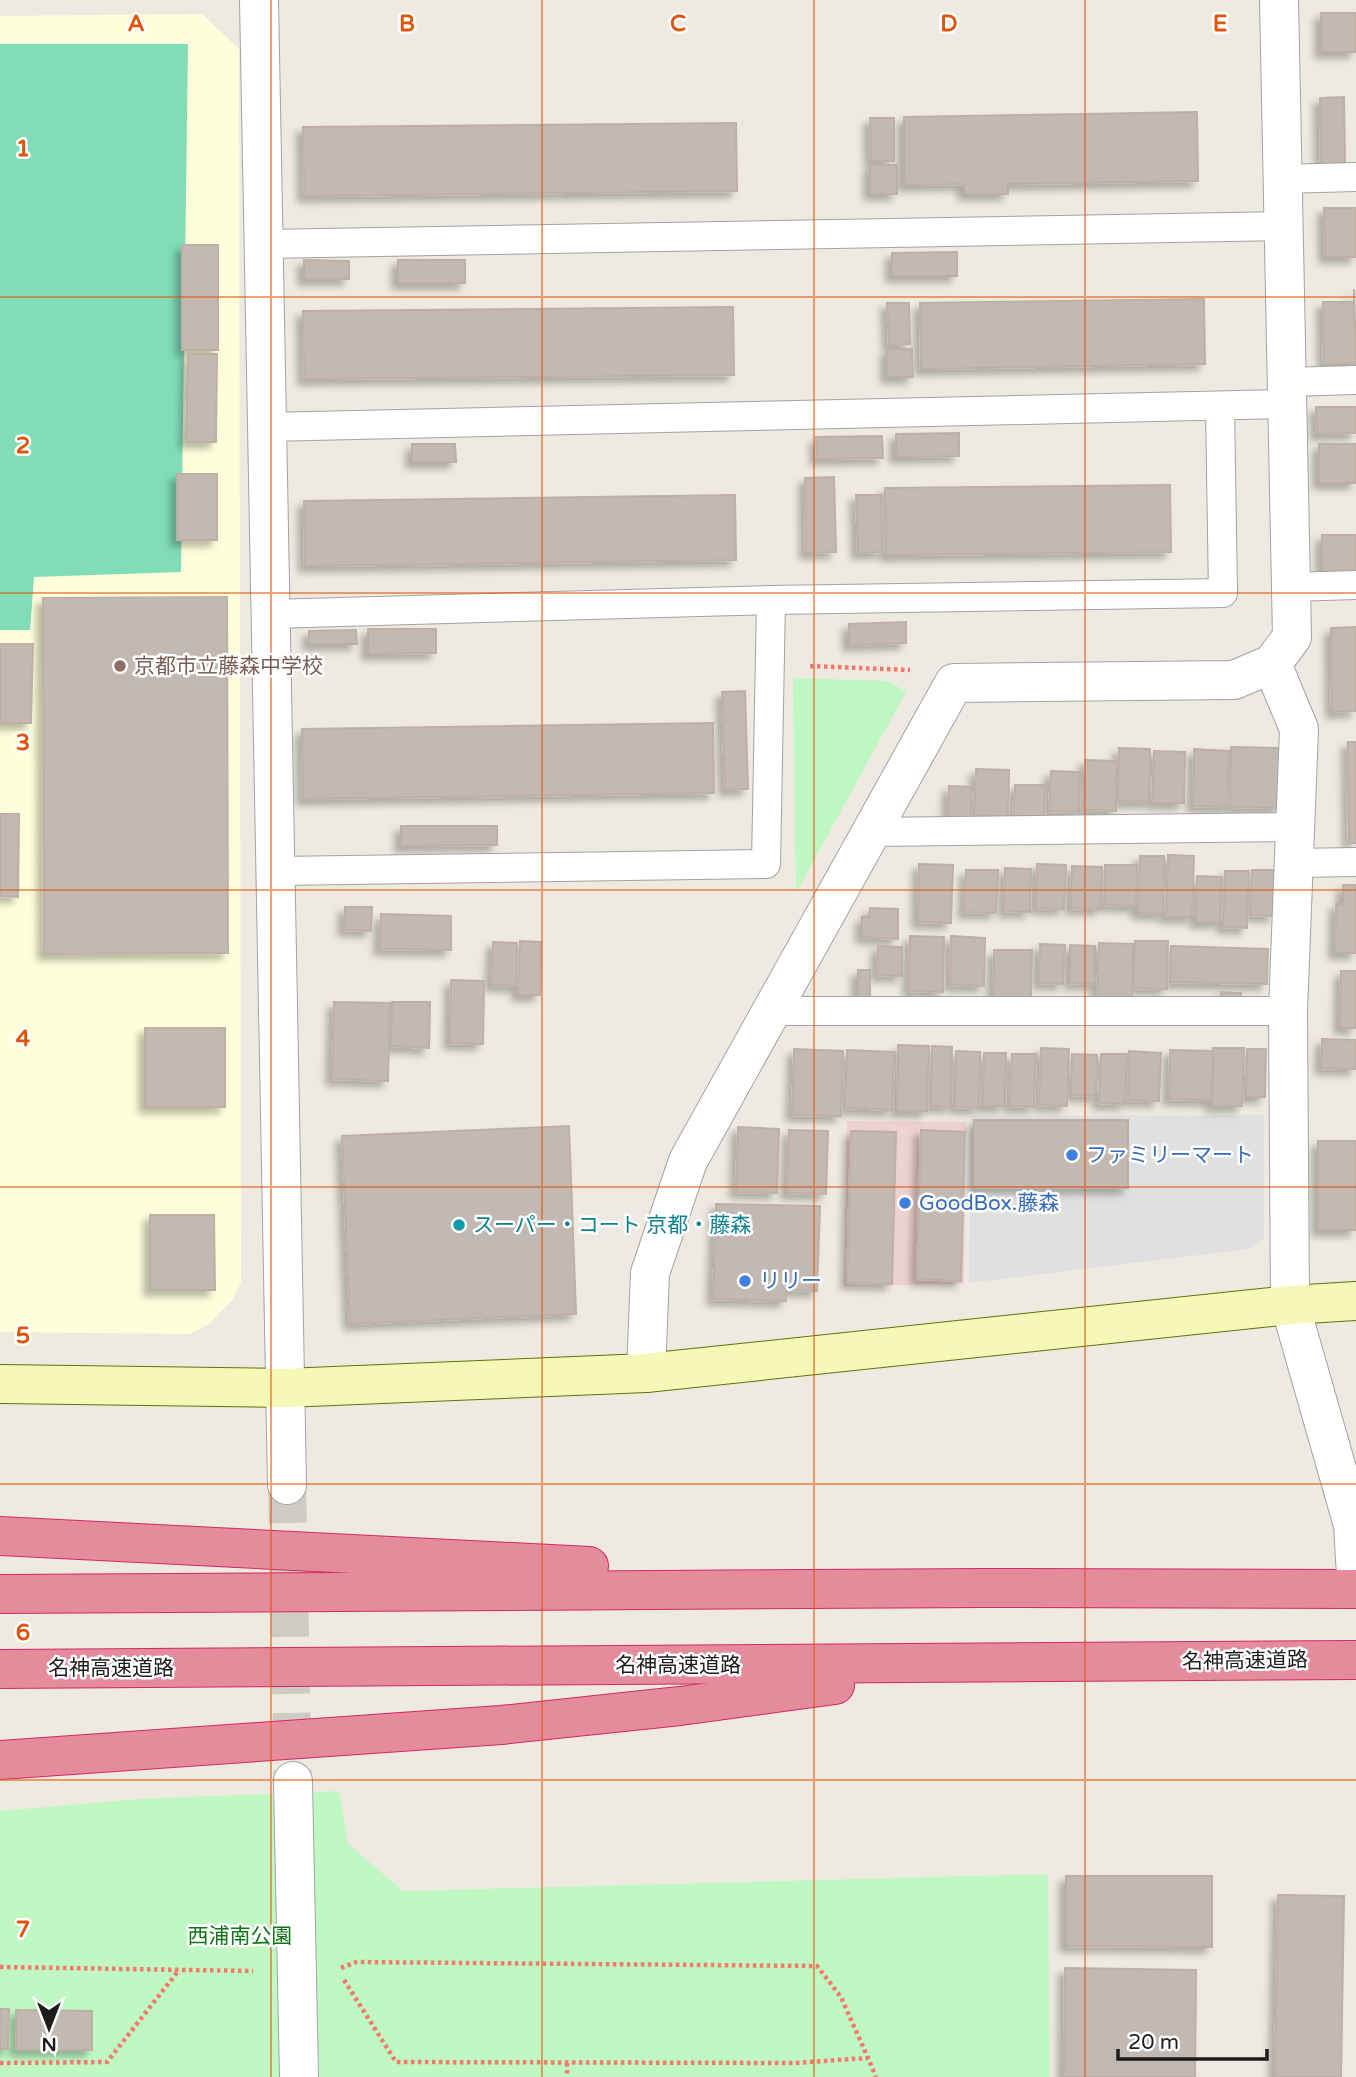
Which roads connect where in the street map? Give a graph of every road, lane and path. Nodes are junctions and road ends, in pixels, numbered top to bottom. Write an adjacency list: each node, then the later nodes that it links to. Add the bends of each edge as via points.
1 (259, 0): 6 (street)
2 (1279, 0): 4 (street)
3 (1356, 177): 4 (lane)
4 (1282, 179): 5 (street)
5 (1284, 226): 6 (lane); 8 (street)
6 (264, 244): 10 (street)
7 (1356, 380): 8 (lane)
8 (1287, 393): 9 (lane); 12 (street)
9 (1220, 406): 10 (lane); 13 (lane, via 1223,593)
10 (267, 427): 14 (street)
11 (1356, 585): 12 (lane)
12 (1292, 587): 16 (street, via 1293,637)
13 (771, 600): 14 (lane); 15 (lane)
14 (270, 614): 21 (street)
15 (769, 664): 17 (path, via 914,670); 21 (lane, via 766,864)
16 (1272, 664): 17 (street, via 1234,680); 19 (street, via 1299,729)
17 (954, 683): 18 (street)
18 (870, 832): 19 (lane); 22 (street)
19 (1295, 845): 20 (lane); 23 (street)
20 (1356, 862)
21 (276, 871): 28 (street)
22 (771, 1011): 23 (lane); 26 (street, via 683,1173 650,1273)
23 (1288, 1012): 25 (street)
24 (1356, 1301): 25 (street)
25 (1290, 1304): 26 (street); 30 (street)
26 (646, 1373): 28 (street)
27 (0, 1384): 28 (street)
28 (285, 1388): 29 (street)
29 (287, 1485)
30 (1354, 1525): 32 (street)
31 (0, 1536): 33 (highway)
32 (1348, 1585): 33 (highway)
33 (985, 1588): 34 (highway)
34 (0, 1594)
35 (1345, 1660): 36 (highway, 名神高速道路)
36 (989, 1664): 37 (highway, 名神高速道路); 38 (highway, via 502,1725)
37 (0, 1669)
38 (0, 1760)
39 (293, 1781): 42 (street)
40 (0, 1967): 41 (path)
41 (179, 1970): 42 (path); 44 (path, via 107,2062)
42 (297, 1972): 46 (street)
43 (868, 2058): 45 (path, via 794,2063); 45 (path, via 841,1997 817,1966 356,1962 337,1970 396,2062); 48 (path)
44 (0, 2063)
45 (567, 2063): 47 (path)
46 (299, 2077)
47 (567, 2077)
48 (876, 2077)

